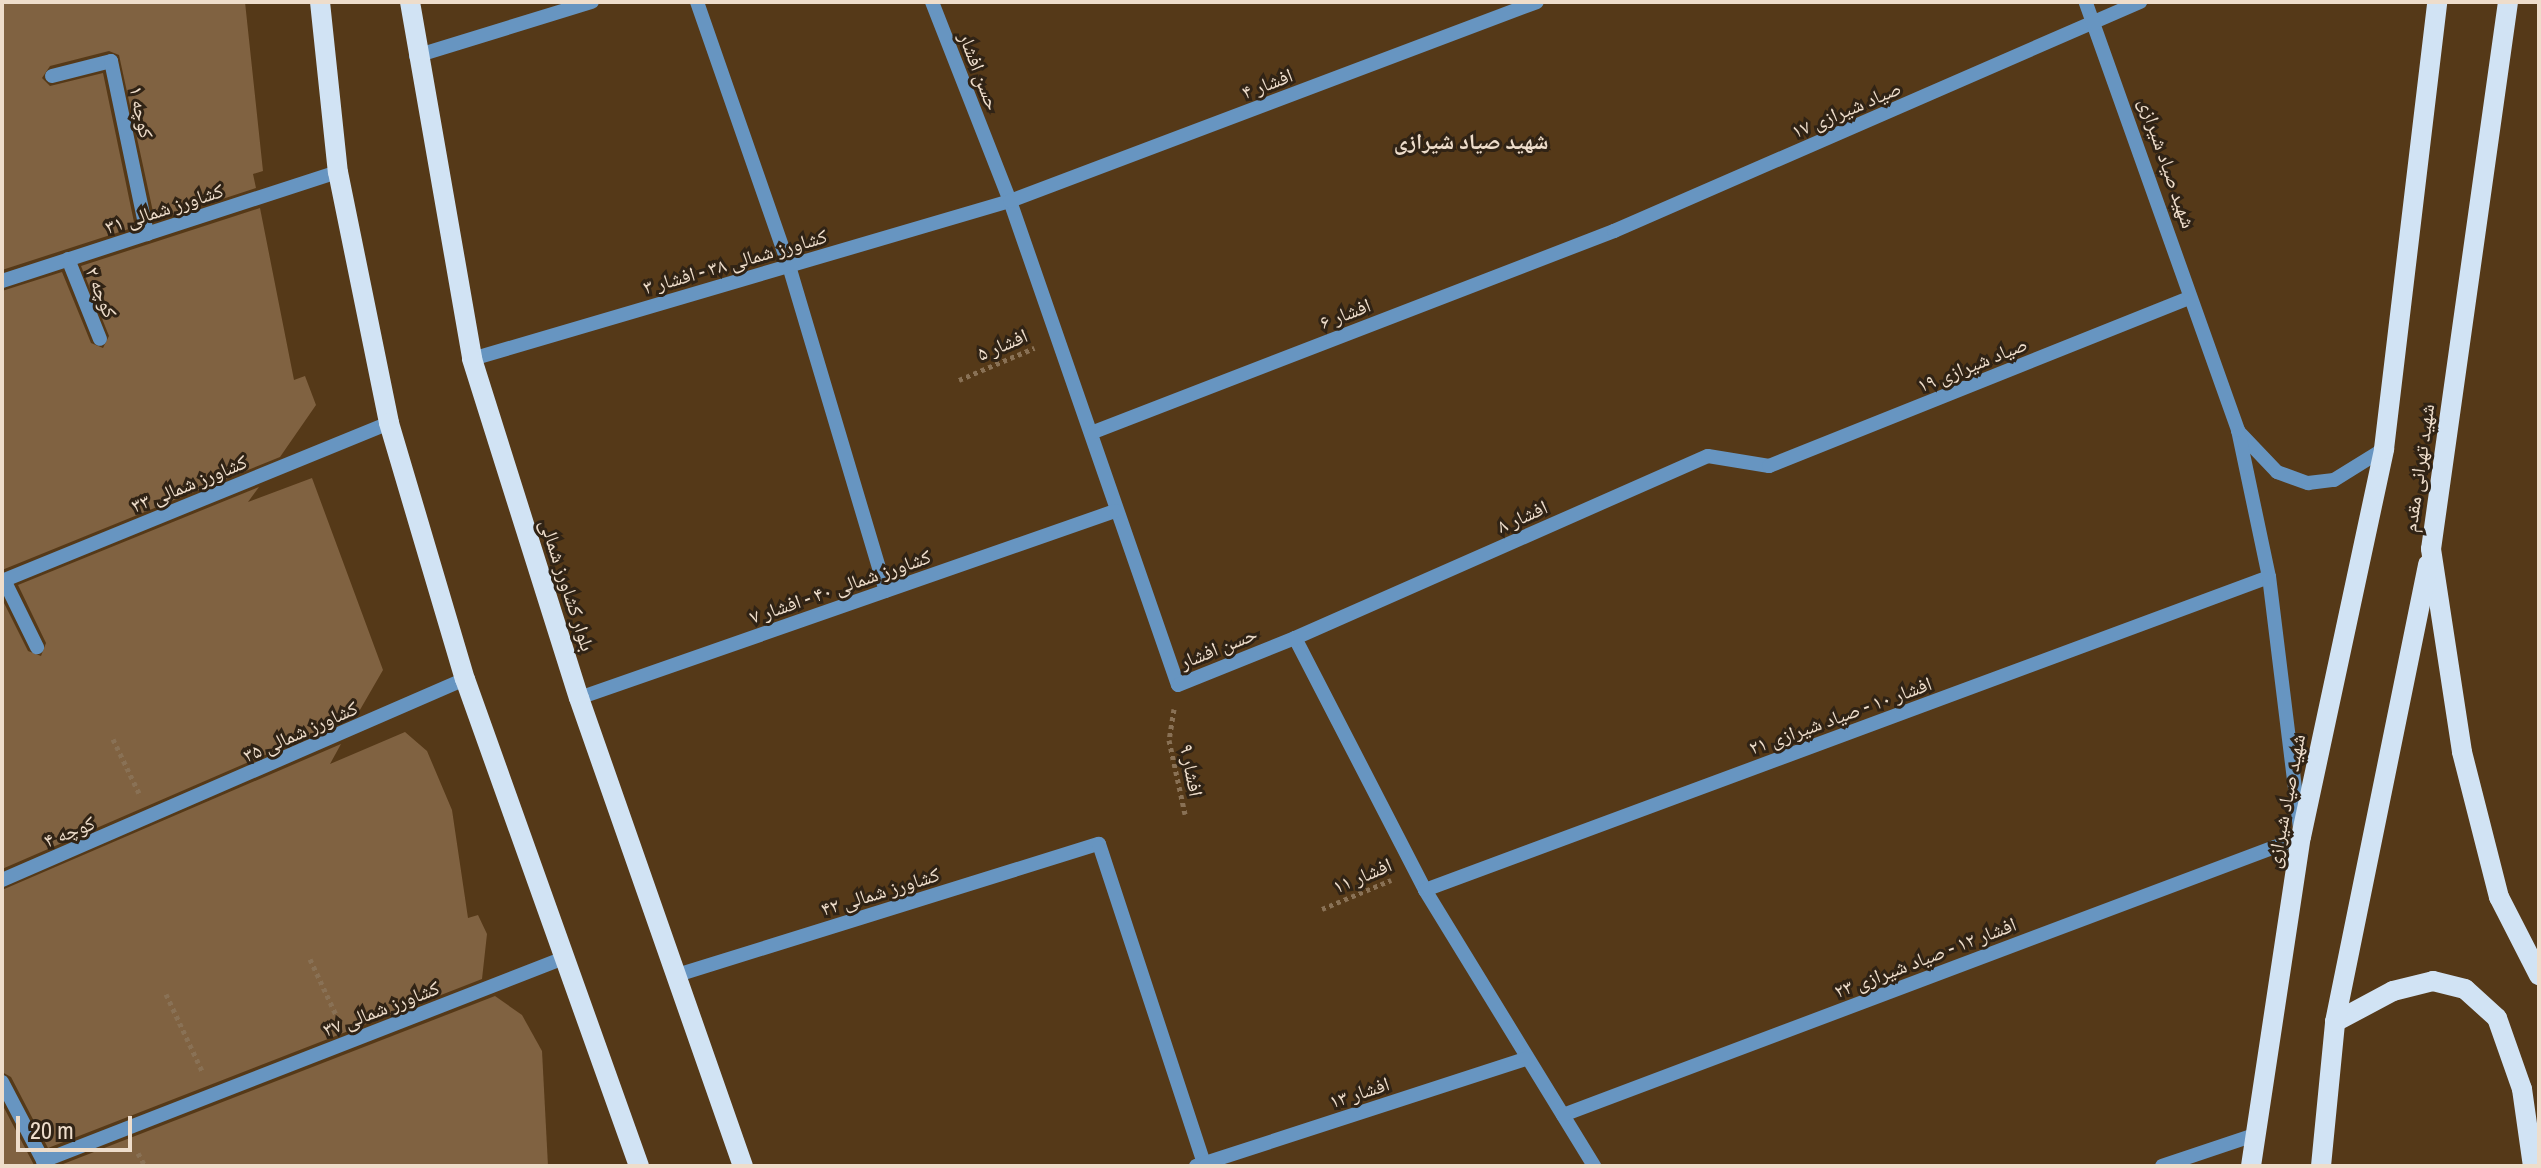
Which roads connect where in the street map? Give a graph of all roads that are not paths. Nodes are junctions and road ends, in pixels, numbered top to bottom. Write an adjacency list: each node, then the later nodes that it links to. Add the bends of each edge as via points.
1 (320, 2): 14 (main road)
2 (410, 2): 12 (main road, بلوار کشاورز شمالی)
3 (592, 2): 12 (street)
4 (697, 2): 19 (street)
5 (932, 2): 15 (street, حسن افشار)
6 (1537, 2): 15 (street, افشار ۴)
7 (2086, 2): 11 (street, شهید صیاد شیرازی)
8 (2140, 2): 11 (street, صیاد شیرازی ۱۷)
9 (2437, 2): 27 (main road, شهید تهرانی مقدم)
10 (2508, 2): 30 (main road, شهید تهرانی مقدم)
11 (2094, 25): 16 (street, صیاد شیرازی ۱۷); 21 (street, شهید صیاد شیرازی)
12 (416, 56): 23 (main road, بلوار کشاورز شمالی)
13 (52, 76): 17 (street, کوچه ۱, via 111,61)
14 (338, 172): 17 (street, کشاورز شمالی ۳۱); 24 (main road)
15 (1010, 201): 19 (street, کشاورز شمالی ۳۸ - افشار ۳); 26 (street, حسن افشار)
16 (1614, 231): 26 (street, افشار ۶)
17 (147, 234): 18 (street, کشاورز شمالی ۳۱)
18 (68, 259): 20 (street, کشاورز شمالی ۳۱); 22 (street, کوچه ۲)
19 (789, 266): 23 (street, کشاورز شمالی ۳۸ - افشار ۳); 33 (street)
20 (2, 281)
21 (2190, 298): 25 (street, شهید صیاد شیرازی); 28 (street, صیاد شیرازی ۱۹)
22 (100, 339)
23 (472, 359): 37 (main road, بلوار کشاورز شمالی)
24 (389, 423): 32 (street, کشاورز شمالی ۳۳); 36 (main road)
25 (2238, 430): 27 (street, via 2277,472 2308,483 2334,480); 31 (street)
26 (1091, 433): 29 (street, حسن افشار)
27 (2384, 449): 39 (main road, شهید صیاد شیرازی)
28 (1769, 466): 34 (street, افشار ۸, via 1708,456)
29 (1115, 511): 33 (street, کشاورز شمالی ۴۰ - افشار ۷); 34 (street, حسن افشار, via 1178,685)
30 (2431, 549): 43 (main road, شهید تهرانی مقدم, via 2462,752 2499,897); 45 (main road)
31 (2269, 577): 39 (street); 41 (street, افشار ۱۰ - صیاد شیرازی ۲۱)
32 (3, 580): 35 (street)
33 (886, 591): 37 (street, کشاورز شمالی ۴۰ - افشار ۷)
34 (1295, 638): 41 (street)
35 (37, 647)
36 (465, 679): 38 (street, کشاورز شمالی ۳۵); 42 (main road)
37 (579, 698): 44 (main road, بلوار کشاورز شمالی)
38 (151, 819): 40 (street, کوچه ۴)
39 (2301, 837): 48 (street, افشار ۱۲ - صیاد شیرازی ۲۳); 49 (main road, شهید صیاد شیرازی)
40 (2, 880)
41 (1425, 890): 46 (street)
42 (564, 958): 50 (street, کشاورز شمالی ۳۷); 52 (main road)
43 (2539, 975)
44 (674, 976): 51 (street, کشاورز شمالی ۴۲, via 1099,844); 53 (main road, بلوار کشاورز شمالی)
45 (2335, 1022): 57 (main road); 58 (main road, via 2393,991 2433,981 2465,989 2497,1018 2522,1089)
46 (1526, 1059): 48 (street); 51 (street, افشار ۱۳)
47 (2, 1082): 50 (street)
48 (1563, 1115): 54 (street)
49 (2254, 1135): 55 (street); 56 (main road, شهید صیاد شیرازی)
50 (44, 1164)
51 (1200, 1165)
52 (639, 1166)
53 (743, 1166)
54 (1594, 1166)
55 (2162, 1166)
56 (2251, 1166)
57 (2321, 1166)
58 (2533, 1166)

